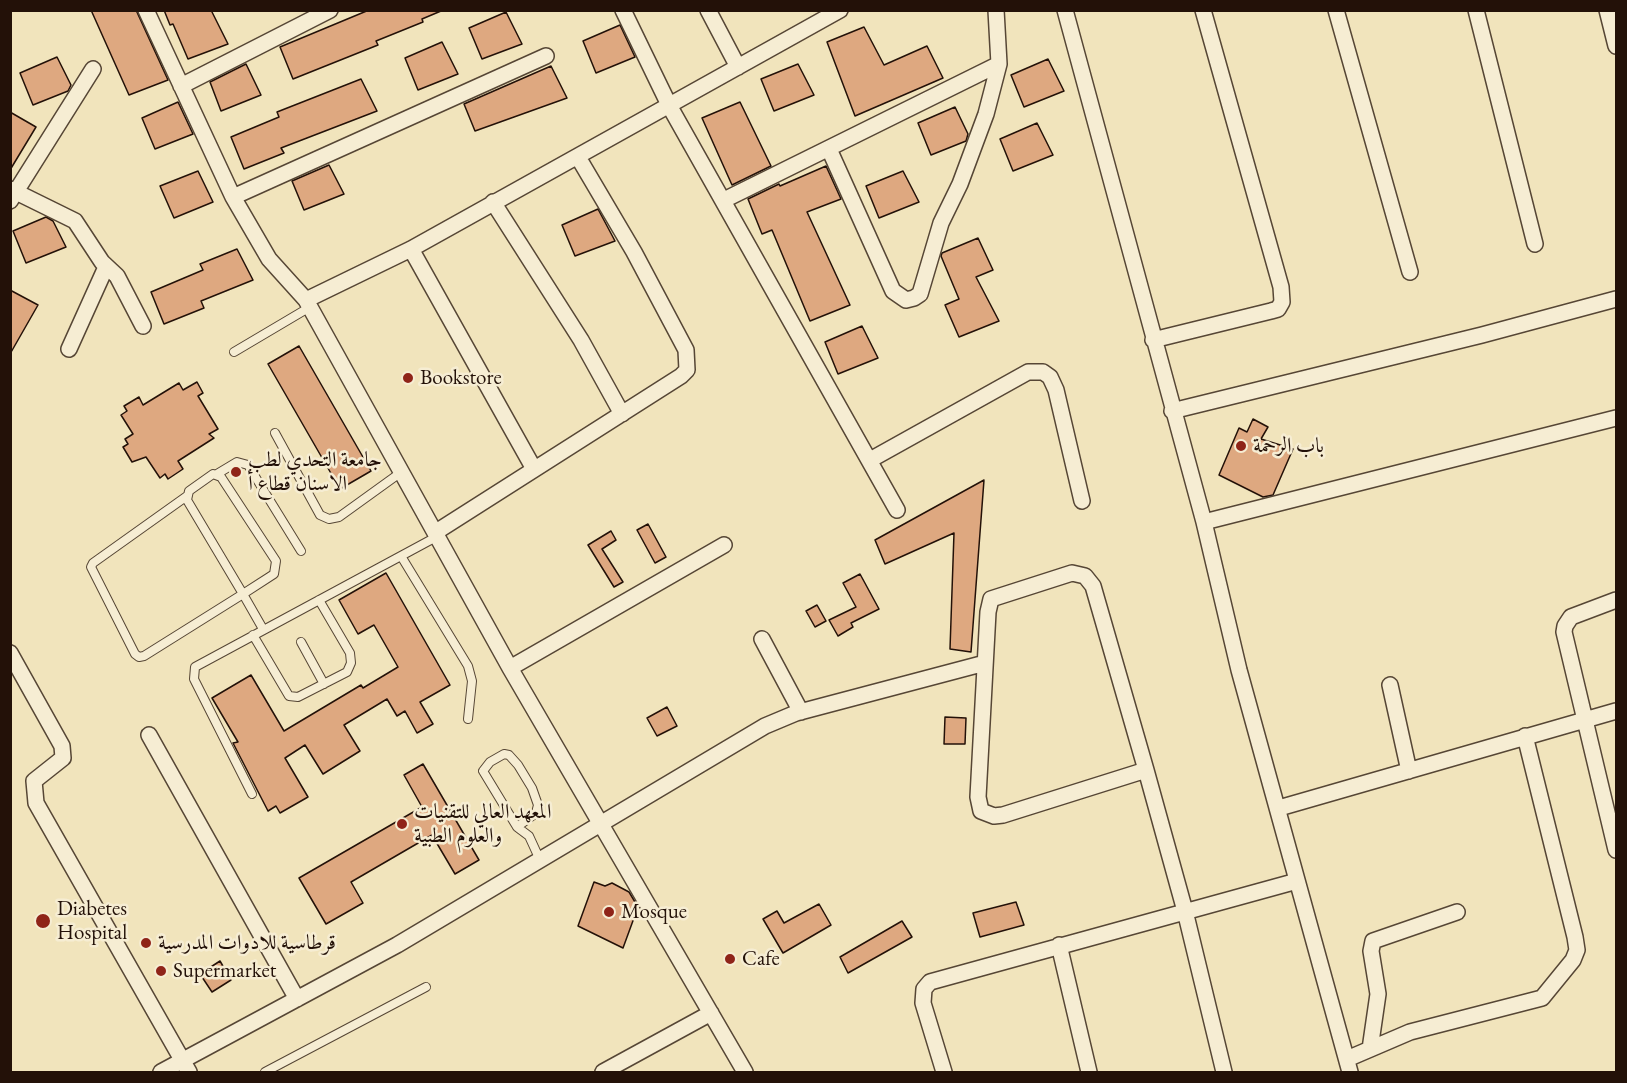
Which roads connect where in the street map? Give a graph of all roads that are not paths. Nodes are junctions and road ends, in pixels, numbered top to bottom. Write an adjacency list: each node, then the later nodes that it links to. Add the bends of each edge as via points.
1 (146, 10): 18 (street)
2 (330, 10): 18 (street)
3 (623, 10): 19 (street)
4 (708, 10): 16 (street)
5 (840, 10): 12 (street)
6 (996, 10): 15 (street)
7 (1065, 10): 33 (street)
8 (1203, 10): 33 (street, via 1282,302 1271,312)
9 (1336, 10): 29 (street)
10 (1476, 10): 26 (street)
11 (1607, 10): 13 (street)
12 (814, 17): 16 (street)
13 (1617, 46)
14 (546, 56): 23 (street)
15 (999, 64): 20 (street); 20 (street, via 986,114 941,223 920,294 914,298 906,300 893,291)
16 (738, 67): 19 (street)
17 (93, 69): 22 (street)
18 (182, 86): 23 (street)
19 (670, 107): 21 (street); 24 (street)
20 (829, 149): 24 (street)
21 (578, 158): 25 (street); 37 (street, via 634,252 688,360 687,370 681,376)
22 (12, 194): 28 (street, via 70,217)
23 (232, 197): 31 (street, via 268,260)
24 (724, 200): 40 (street)
25 (493, 202): 27 (street); 37 (street, via 581,340)
26 (1536, 244)
27 (411, 249): 31 (street); 41 (street)
28 (106, 267): 32 (street, via 119,280); 34 (street)
29 (1410, 272)
30 (1617, 299): 36 (street)
31 (308, 303): 35 (lane); 42 (street)
32 (143, 326)
33 (1153, 340): 36 (street)
34 (69, 350)
35 (234, 352)
36 (1172, 411): 47 (street)
37 (622, 414): 41 (street)
38 (1617, 418): 47 (street)
39 (276, 433): 42 (lane, via 320,515 329,519 339,517)
40 (870, 460): 45 (street, via 1028,372 1043,372 1056,390); 46 (street)
41 (534, 469): 48 (street)
42 (400, 473): 48 (street)
43 (217, 474): 44 (lane); 50 (lane, via 237,462 249,465); 52 (lane, via 276,561 274,574)
44 (187, 496): 52 (lane); 52 (lane, via 91,567 135,654 144,656)
45 (1082, 501)
46 (897, 510)
47 (1204, 522): 73 (street, via 1239,670)
48 (437, 534): 51 (lane); 61 (street)
49 (724, 545): 61 (street)
50 (301, 551)
51 (401, 556): 53 (lane); 66 (lane, via 468,666 472,681)
52 (243, 594): 55 (lane)
53 (319, 600): 55 (lane); 62 (lane, via 350,653 351,663 347,672)
54 (1617, 600): 67 (street, via 1571,617 1565,626)
55 (263, 629): 56 (lane)
56 (253, 635): 62 (lane, via 290,696 298,697); 72 (lane, via 195,667 193,673)
57 (762, 639): 65 (street)
58 (301, 642): 62 (lane)
59 (10, 653): 87 (street, via 63,746 63,758 34,781 36,803)
60 (985, 663): 65 (street); 70 (street, via 978,796 979,806 986,814 1003,815); 70 (street, via 991,599 1072,573 1085,576 1093,586)
61 (510, 668): 74 (street)
62 (324, 684)
63 (1390, 685): 71 (street)
64 (1617, 711): 67 (street)
65 (801, 712): 74 (street, via 765,726)
66 (468, 719)
67 (1585, 720): 69 (street); 76 (street)
68 (149, 735): 83 (street)
69 (1525, 736): 71 (street); 85 (street, via 1576,953 1542,998 1410,1032)
70 (1146, 770): 79 (street)
71 (1409, 771): 73 (street)
72 (252, 794)
73 (1279, 808): 78 (street)
74 (602, 823): 77 (street); 84 (street)
75 (517, 827): 75 (lane, via 483,771 504,754 518,765 538,805 536,813); 77 (lane, via 529,836)
76 (1617, 850)
77 (540, 860): 83 (street)
78 (1297, 881): 79 (street); 86 (street)
79 (1185, 911): 81 (street); 94 (street)
80 (1457, 912): 85 (street, via 1373,941 1378,994)
81 (1059, 945): 92 (street, via 938,979 924,988 923,1003); 93 (street)
82 (426, 987): 89 (lane)
83 (297, 999): 87 (street)
84 (711, 1013): 90 (street); 91 (street)
85 (1370, 1049): 86 (street)
86 (1349, 1066)
87 (186, 1067): 88 (street)
88 (161, 1072)
89 (265, 1072)
90 (603, 1072)
91 (745, 1072)
92 (944, 1072)
93 (1089, 1072)
94 (1224, 1072)

